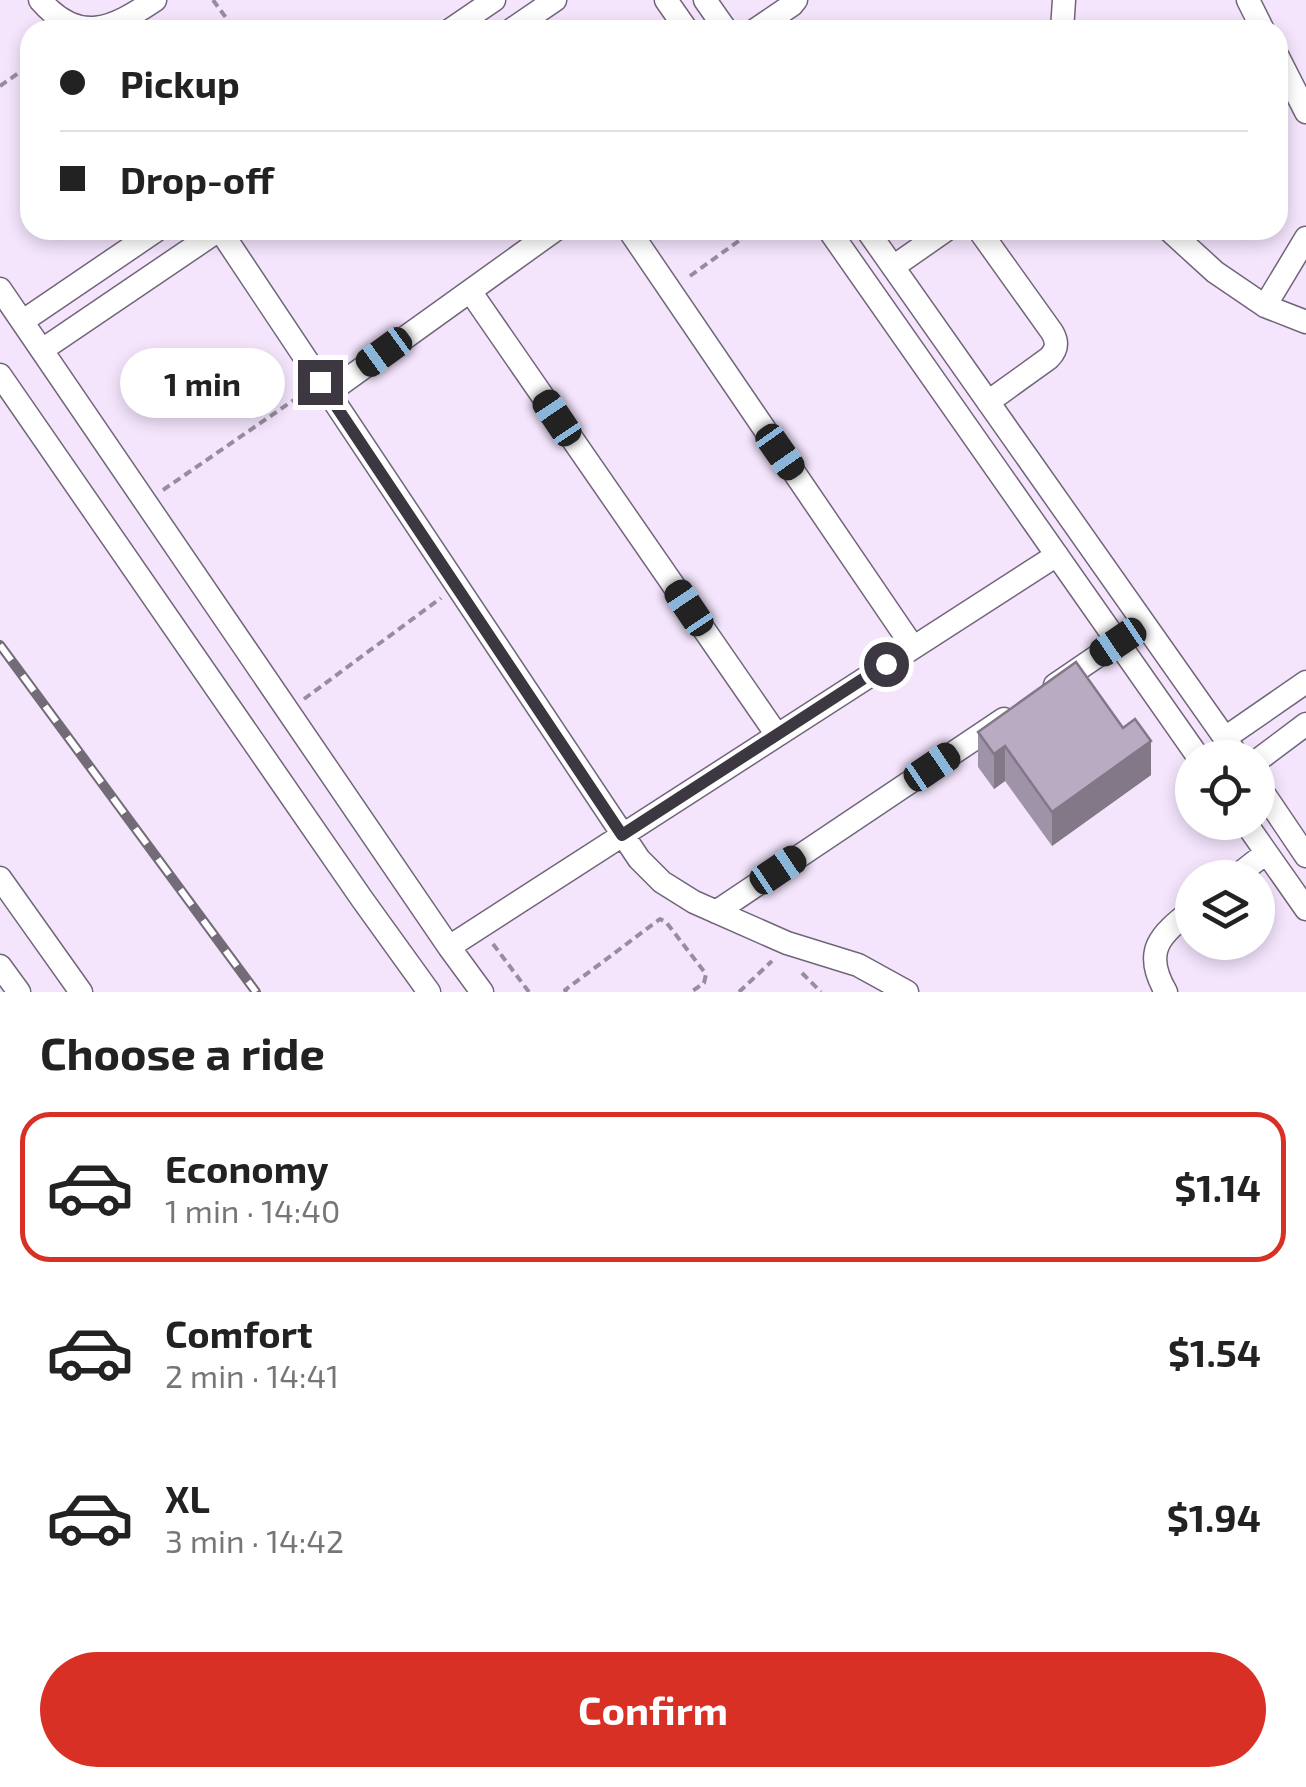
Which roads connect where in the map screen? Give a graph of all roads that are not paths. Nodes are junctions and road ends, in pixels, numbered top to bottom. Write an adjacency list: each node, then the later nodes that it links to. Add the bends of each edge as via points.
1 (40, 0): 6 (street)
2 (155, 0): 7 (street)
3 (494, 0): 8 (street)
4 (555, 0): 9 (street)
5 (796, 0): 10 (street)
6 (62, 20)
7 (125, 20)
8 (465, 20)
9 (526, 20)
10 (770, 20)
11 (1288, 77): 12 (street)
12 (1306, 112)
13 (1306, 238): 27 (street)
14 (142, 240): 28 (street)
15 (204, 240): 30 (street)
16 (226, 240): 32 (street)
17 (542, 240): 26 (street)
18 (635, 240): 36 (street)
19 (835, 240): 34 (street)
20 (874, 240): 24 (street)
21 (932, 240): 24 (street)
22 (986, 240): 33 (street, via 1056,343 1049,358)
23 (1180, 240): 27 (street)
24 (893, 268): 33 (street)
25 (0, 290): 28 (street)
26 (470, 292): 32 (street); 39 (street)
27 (1264, 306): 29 (street)
28 (23, 321): 30 (street)
29 (1306, 322)
30 (42, 350): 54 (street)
31 (0, 375): 58 (street)
32 (324, 387): 45 (street)
33 (988, 402): 41 (street)
34 (1057, 555): 35 (street); 36 (street)
35 (1118, 642): 40 (street); 52 (street)
36 (914, 647): 39 (street)
37 (1306, 682): 42 (street)
38 (1306, 724): 43 (street)
39 (777, 735): 45 (street)
40 (1187, 740)
41 (1226, 740)
42 (1241, 740)
43 (1275, 747)
44 (1275, 810): 48 (street)
45 (622, 835): 52 (street, via 662,882); 54 (street)
46 (1257, 840): 47 (street)
47 (1266, 853): 49 (street); 51 (street)
48 (1306, 856)
49 (1257, 860)
50 (0, 878): 57 (street)
51 (1306, 909)
52 (716, 912): 60 (street, via 858,965)
53 (1175, 923): 61 (street, via 1154,956)
54 (449, 947): 59 (street)
55 (0, 966): 56 (street)
56 (19, 992)
57 (81, 992)
58 (429, 992)
59 (482, 992)
60 (907, 992)
61 (1166, 992)

